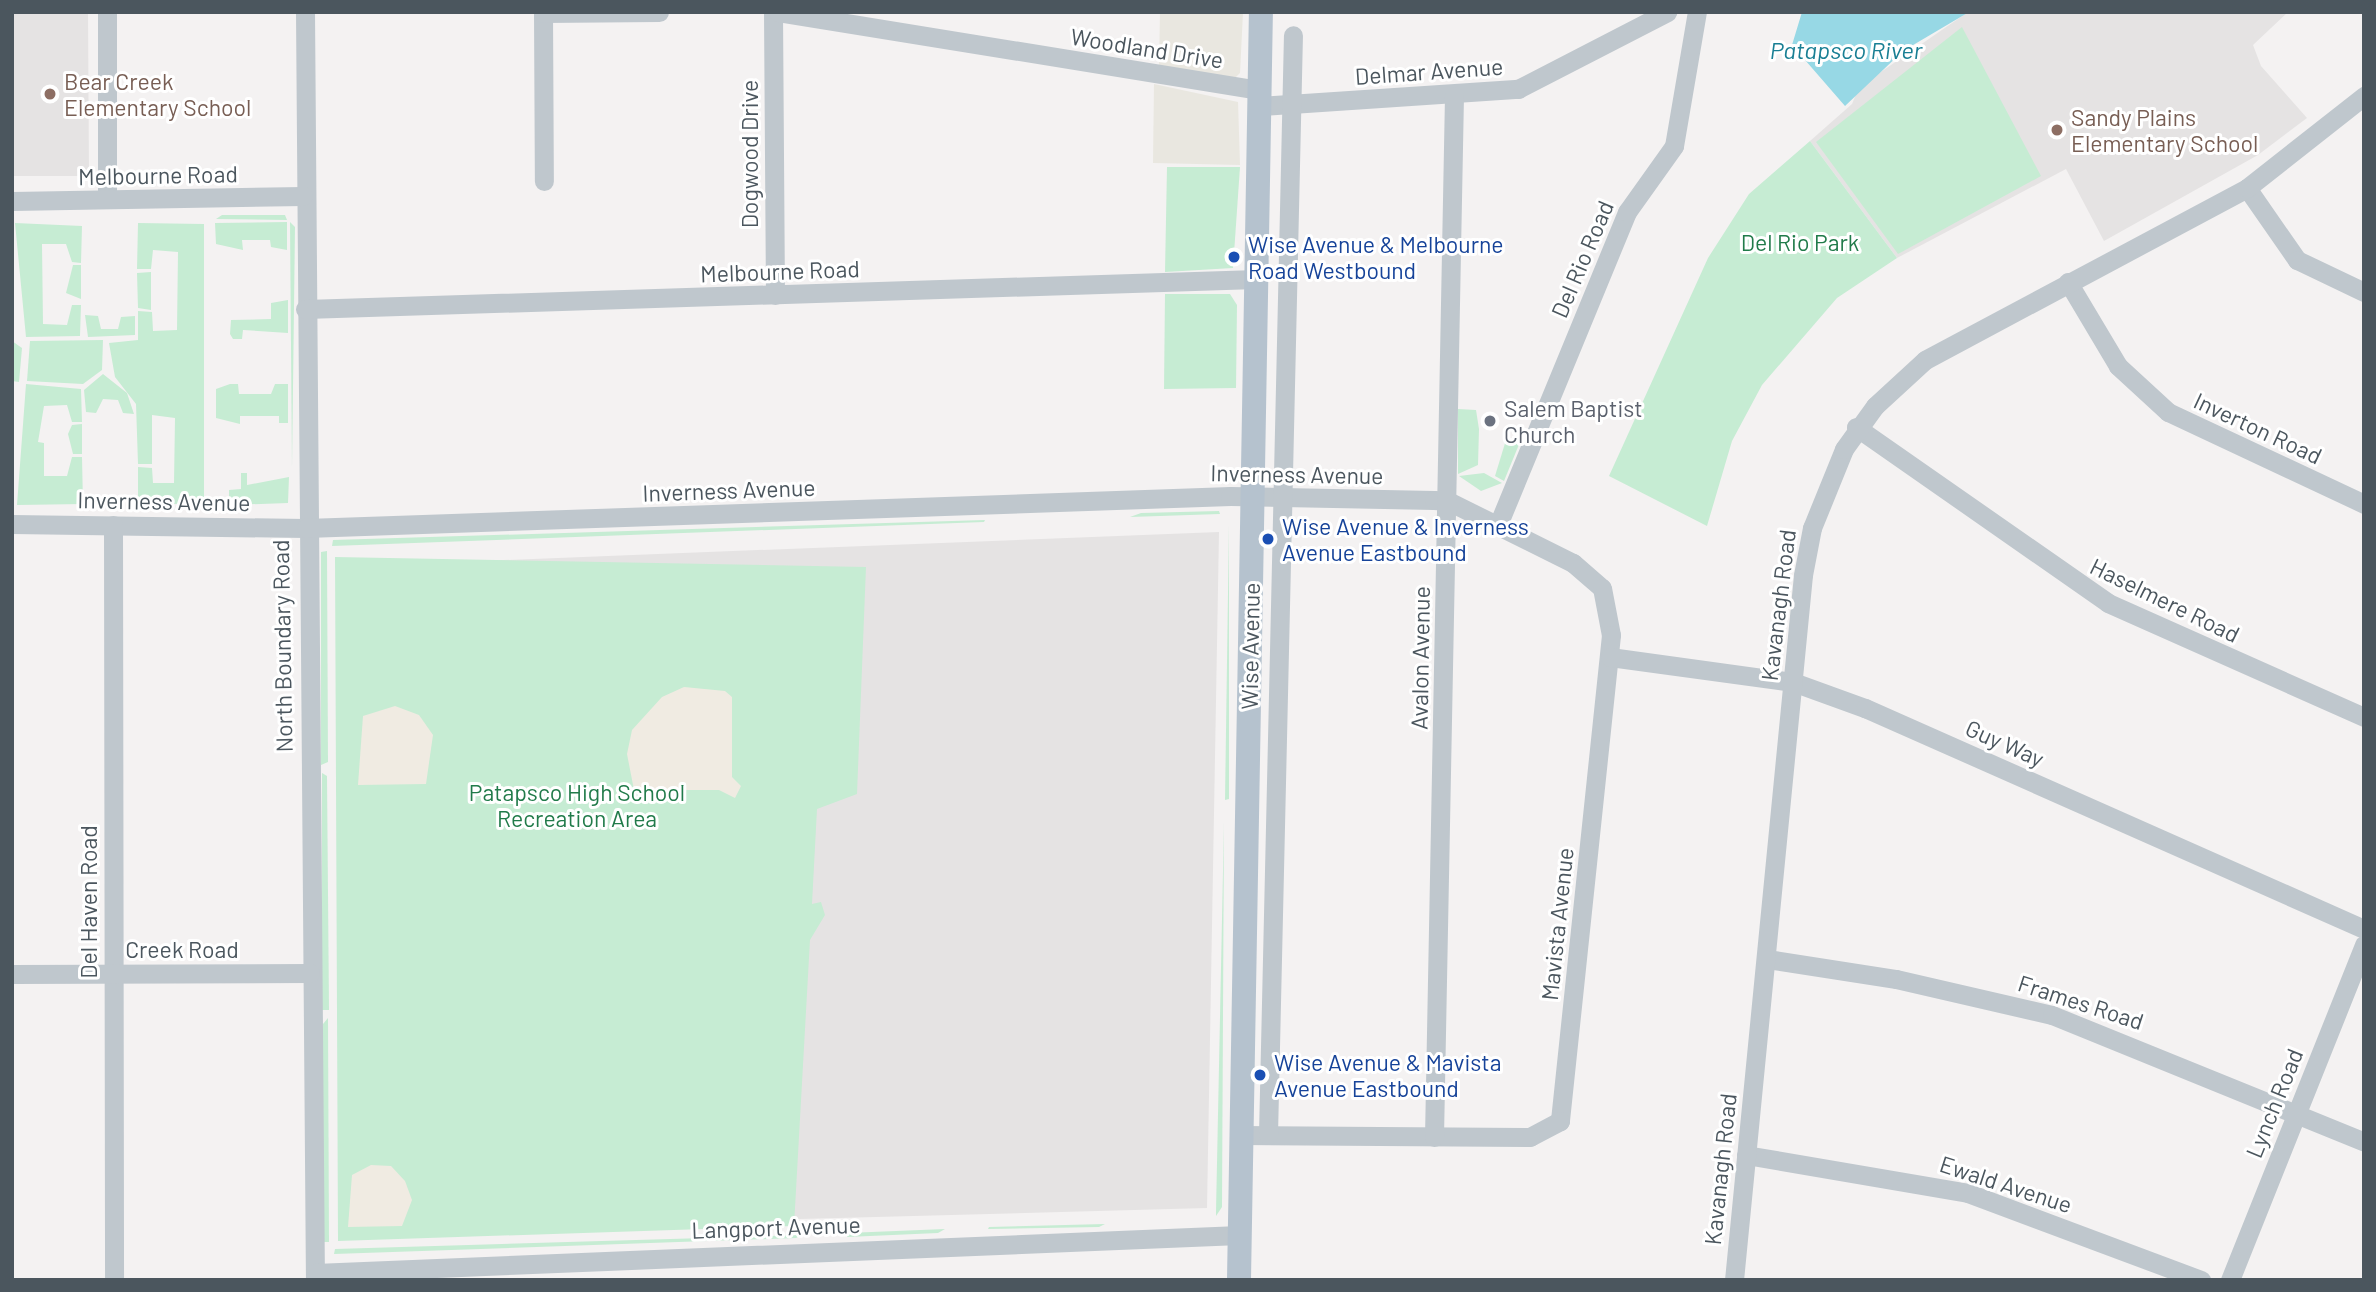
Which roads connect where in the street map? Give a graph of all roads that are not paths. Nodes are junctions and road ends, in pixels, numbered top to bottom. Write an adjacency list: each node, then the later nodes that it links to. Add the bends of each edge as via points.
1 (107, 12): 17 (street)
2 (304, 12): 16 (street, North Boundary Road)
3 (659, 12): 8 (street)
4 (776, 12): 12 (street, Woodland Drive); 22 (street, Dogwood Drive)
5 (1261, 12): 12 (main road, Wise Avenue)
6 (1667, 12): 10 (street, Delmar Avenue, via 1543,80)
7 (1697, 12): 31 (street, Del Rio Road, via 1674,146 1628,212)
8 (543, 13): 14 (street)
9 (1293, 35): 13 (street, Wise Avenue)
10 (1454, 96): 13 (street, Delmar Avenue); 27 (street, Avalon Avenue)
11 (2364, 96): 15 (street, Kavanagh Road)
12 (1260, 98): 13 (street, Delmar Avenue); 19 (main road, Wise Avenue)
13 (1291, 105): 26 (street, Wise Avenue)
14 (544, 181)
15 (2247, 188): 20 (street, Kavanagh Road); 21 (street, via 2297,260)
16 (303, 196): 17 (street, Melbourne Road); 23 (street, North Boundary Road)
17 (107, 200): 18 (street, Melbourne Road)
18 (12, 201)
19 (1256, 279): 22 (street, Melbourne Road); 25 (main road, Wise Avenue)
20 (2068, 282): 24 (street, Kavanagh Road, via 1925,360); 28 (street, Inverton Road, via 2118,366 2168,412)
21 (2364, 292)
22 (775, 295): 23 (street, Melbourne Road)
23 (305, 309): 32 (street, North Boundary Road)
24 (1856, 428): 34 (street, Kavanagh Road, via 1811,528); 35 (street, Haselmere Road, via 2108,603)
25 (1253, 496): 26 (street, Inverness Avenue); 32 (street, Inverness Avenue); 43 (main road, Wise Avenue)
26 (1282, 497): 27 (street, Inverness Avenue); 44 (street, Wise Avenue)
27 (1448, 501): 31 (street, Mavista Avenue); 45 (street, Avalon Avenue)
28 (2364, 504)
29 (12, 524): 30 (street, Inverness Avenue)
30 (113, 524): 32 (street, Inverness Avenue); 41 (street, Del Haven Road)
31 (1498, 525): 33 (street, Mavista Avenue, via 1597,580 1610,610)
32 (306, 528): 39 (street, North Boundary Road)
33 (1609, 657): 34 (street, Guy Way); 45 (street, Mavista Avenue, via 1560,1121 1530,1138)
34 (1793, 682): 36 (street, Guy Way, via 1891,718); 38 (street, Kavanagh Road)
35 (2364, 717)
36 (2364, 929)
37 (2364, 945): 42 (street, Lynch Road)
38 (1767, 960): 42 (street, Frames Road, via 1896,979 2052,1014); 47 (street, Kavanagh Road)
39 (310, 973): 41 (street, Creek Road); 49 (street, North Boundary Road)
40 (12, 974): 41 (street, Creek Road)
41 (112, 974): 50 (street, Del Haven Road)
42 (2297, 1112): 46 (street, Frames Road); 54 (street, Lynch Road)
43 (1241, 1135): 44 (street, Mavista Avenue); 48 (main road, Wise Avenue)
44 (1268, 1135): 45 (street, Mavista Avenue)
45 (1434, 1137)
46 (2364, 1142)
47 (1746, 1155): 52 (street, Kavanagh Road); 53 (street, Ewald Avenue, via 1968,1193)
48 (1240, 1235): 49 (street, Langport Avenue); 51 (main road, Wise Avenue)
49 (315, 1276)
50 (114, 1280)
51 (1239, 1280)
52 (1734, 1280)
53 (2201, 1280)
54 (2230, 1280)

